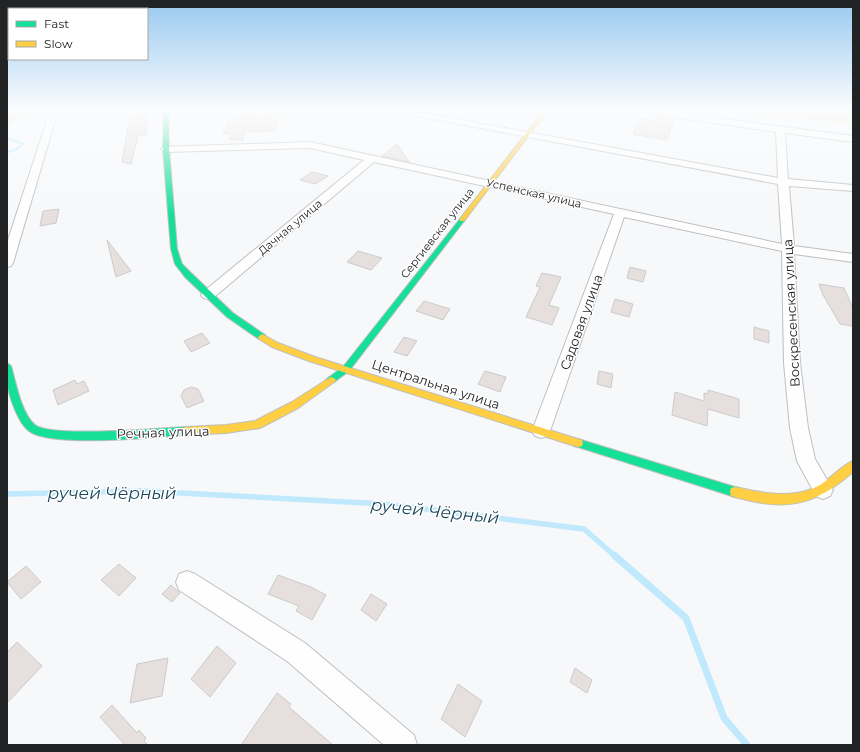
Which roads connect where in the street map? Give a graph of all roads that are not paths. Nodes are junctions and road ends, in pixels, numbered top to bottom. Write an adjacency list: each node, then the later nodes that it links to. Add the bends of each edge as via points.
1 (43, 145): 16 (street)
2 (166, 145): 8 (street, Центральная улица)
3 (307, 145): 8 (street, Успенская улица)
4 (310, 145): 9 (street, Успенская улица)
5 (520, 145): 11 (street, Сергиевская улица)
6 (582, 145): 10 (street)
7 (781, 145): 10 (street, Воскресенская улица)
8 (166, 149): 17 (street, Центральная улица, via 174,249 179,264)
9 (371, 159): 11 (street, Успенская улица); 17 (street, Дачная улица)
10 (782, 182): 12 (street); 14 (street, Воскресенская улица)
11 (491, 184): 13 (street, Успенская улица); 19 (street, Сергиевская улица)
12 (853, 188)
13 (620, 213): 14 (street, Успенская улица); 20 (street, Садовая улица)
14 (788, 249): 15 (street, Успенская улица); 22 (street, Воскресенская улица, via 792,363 799,428 806,460)
15 (853, 258)
16 (7, 263)
17 (208, 295): 19 (street, Центральная улица, via 252,332 275,345)
18 (7, 366): 19 (street, Речная улица, via 24,417 30,425 37,432 72,436 226,429 257,425 295,405)
19 (346, 369): 20 (street, Центральная улица)
20 (541, 430): 22 (street, Центральная улица, via 765,499 800,499)
21 (853, 466): 22 (street, Центральная улица)
22 (823, 490)
23 (187, 582): 24 (street, via 296,652)
24 (404, 745)

